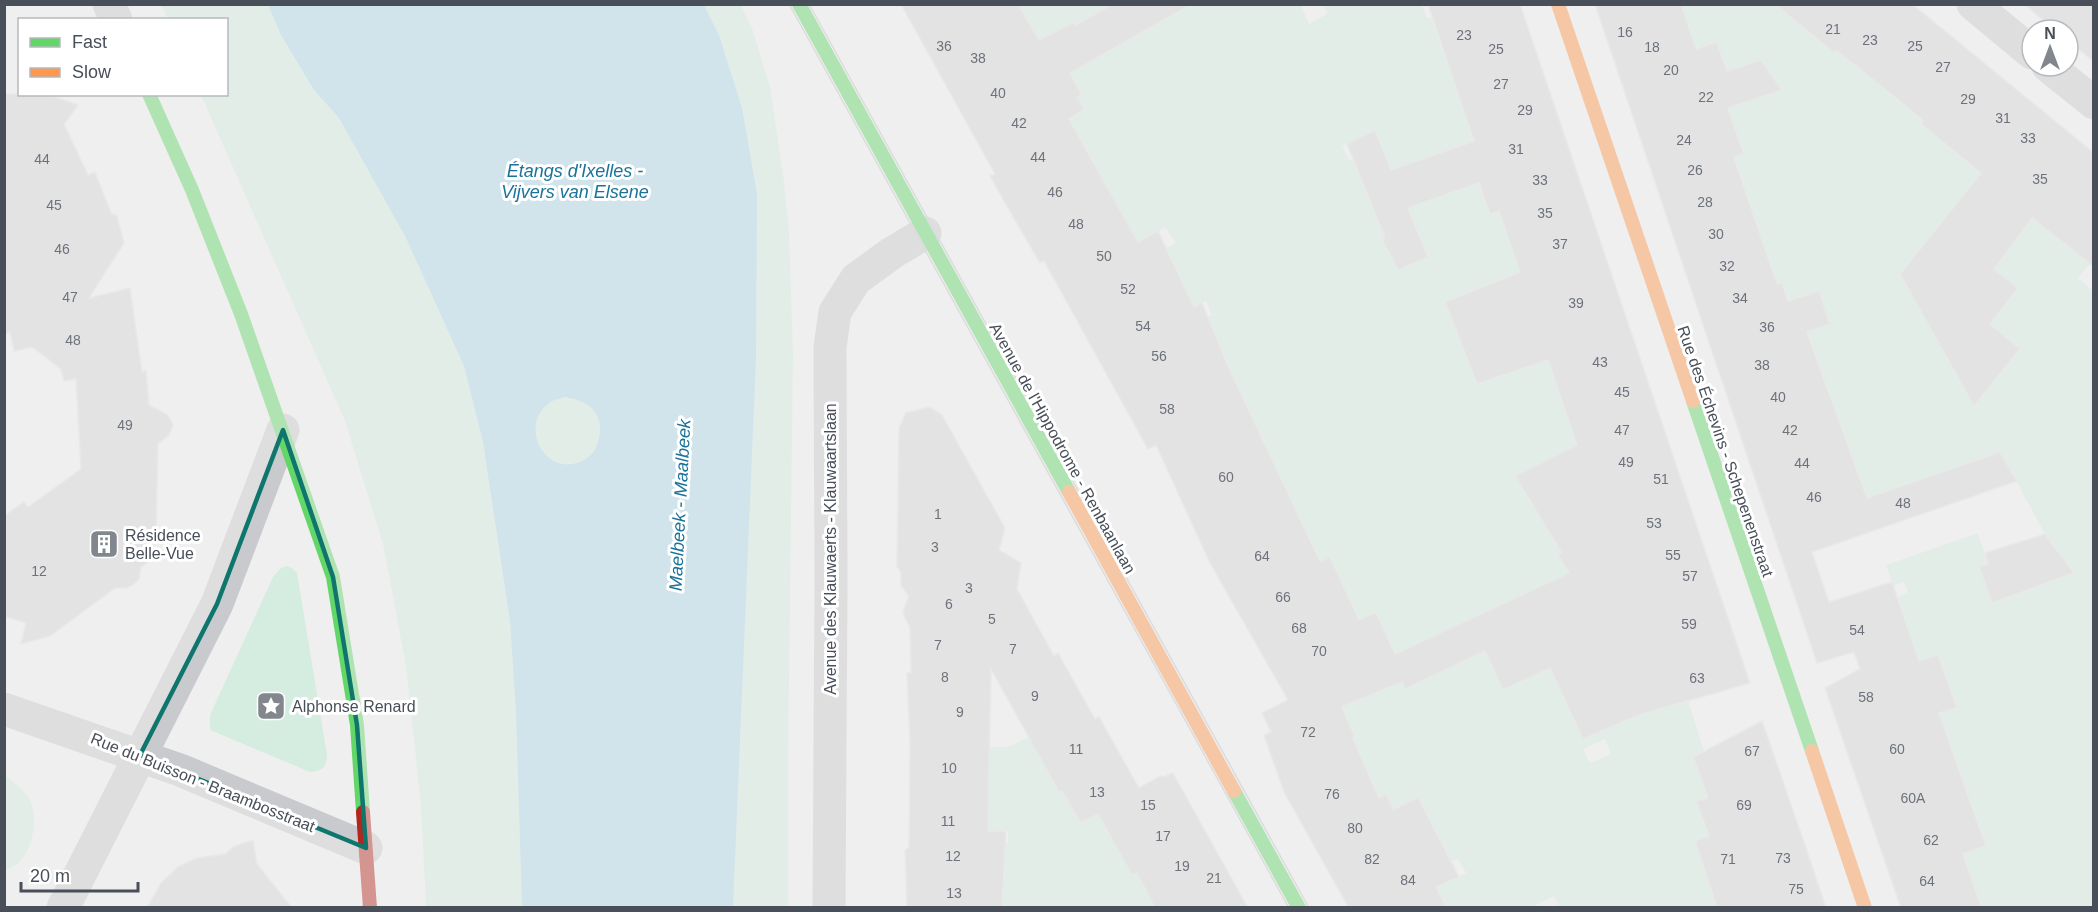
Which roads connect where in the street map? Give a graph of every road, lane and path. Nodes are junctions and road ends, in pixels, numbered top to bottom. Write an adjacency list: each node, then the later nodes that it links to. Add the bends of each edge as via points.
1 (109, 4): 5 (street)
2 (799, 4): 10 (street, Avenue de l'Hippodrome - Renbaanlaan)
3 (1558, 4): 19 (street, Rue des Échevins - Schepenenstraat)
4 (1973, 4): 6 (street)
5 (115, 18)
6 (2020, 43)
7 (2063, 78): 9 (street)
8 (150, 96): 11 (street, via 192,190)
9 (2094, 103)
10 (925, 233): 17 (street, Avenue des Klauwaerts - Klauwaartslaan, via 856,279 835,312 830,347); 18 (street, Avenue de l'Hippodrome - Renbaanlaan)
11 (283, 430): 13 (street, via 217,604); 14 (street, via 333,577 357,725)
12 (4, 709): 13 (street, Rue du Buisson - Braambosstraat)
13 (140, 755): 14 (street, Rue du Buisson - Braambosstraat); 15 (street)
14 (366, 848): 16 (street)
15 (63, 908)
16 (370, 908)
17 (829, 908)
18 (1299, 908)
19 (1865, 908)

